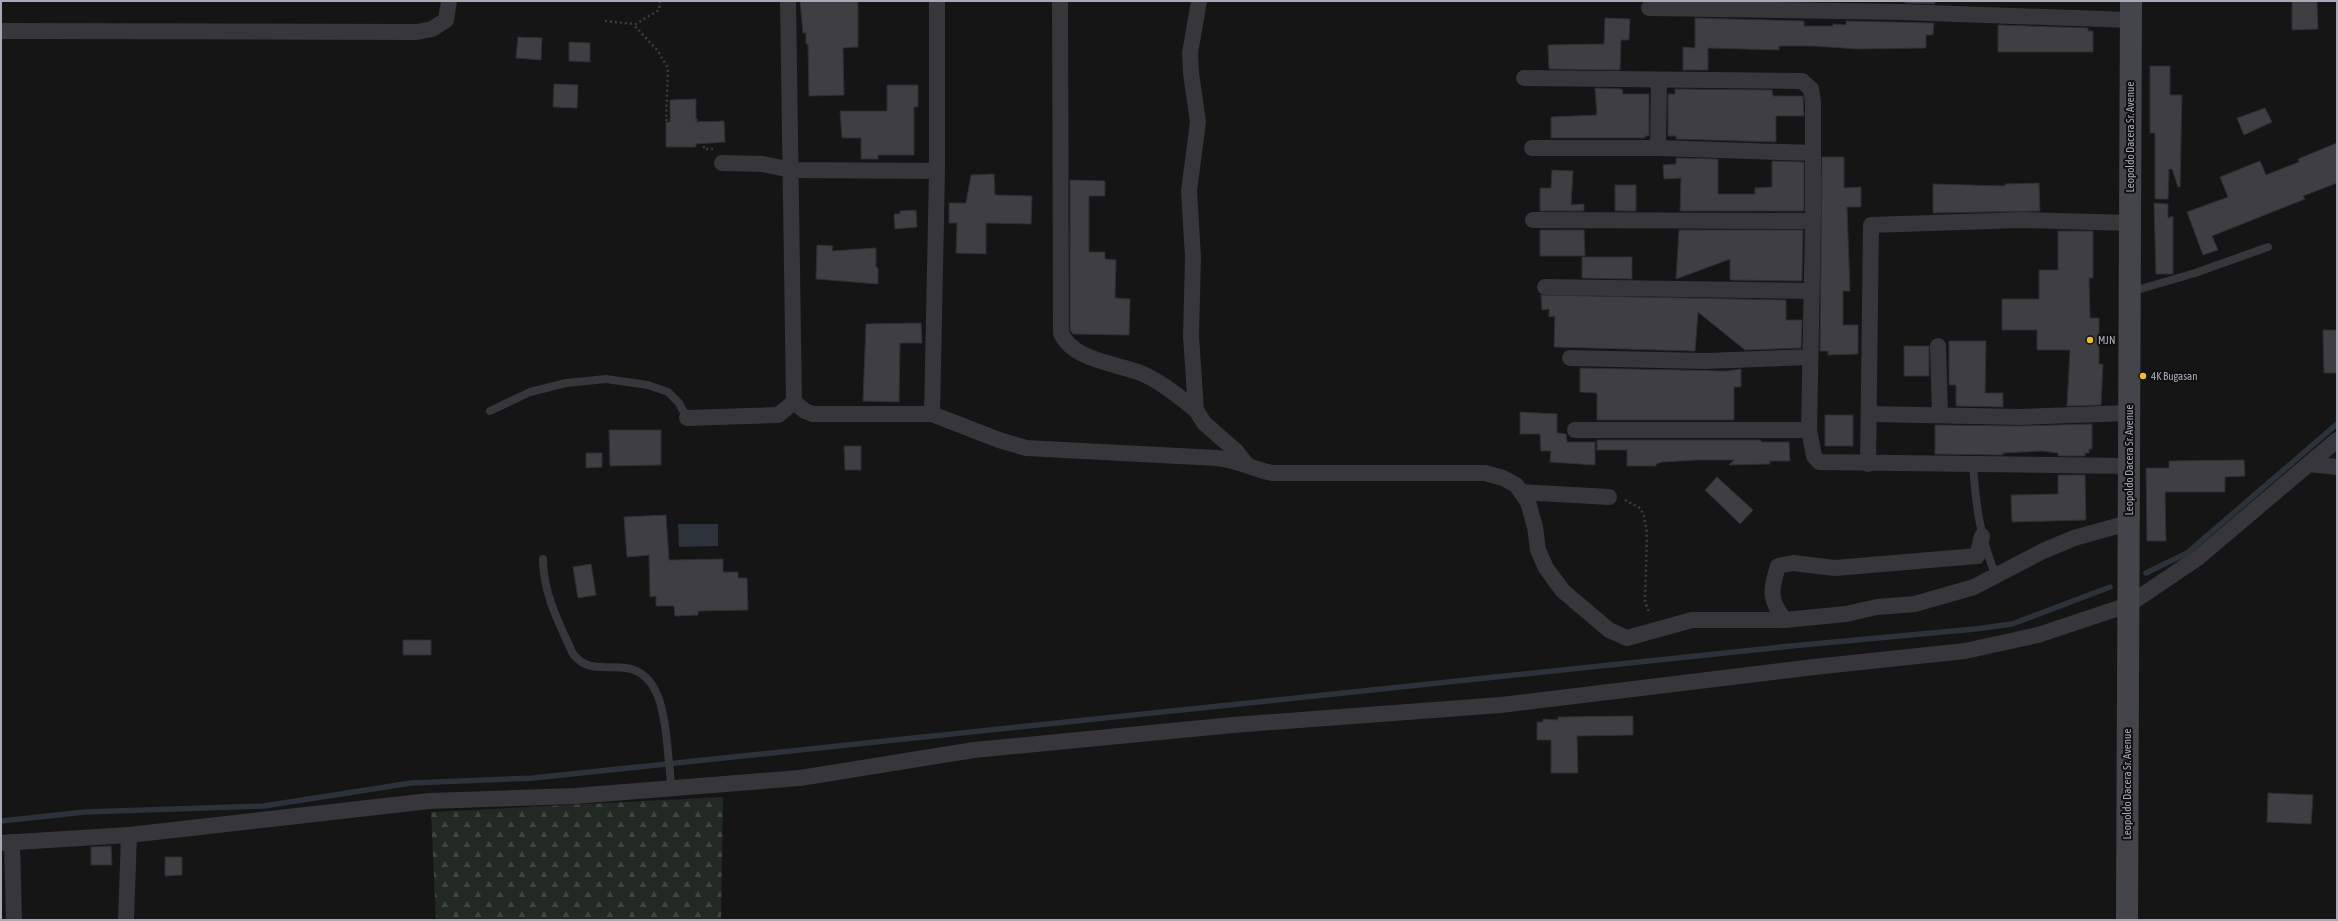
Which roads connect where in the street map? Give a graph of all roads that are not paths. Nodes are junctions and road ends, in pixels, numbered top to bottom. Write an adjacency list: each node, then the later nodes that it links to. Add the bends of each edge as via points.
1 (449, 1): 10 (street, via 446,20 432,29 417,32)
2 (788, 1): 17 (street)
3 (936, 1): 18 (street)
4 (1060, 1): 30 (street, via 1061,333 1065,342 1076,350 1144,375 1167,388)
5 (1199, 1): 30 (street, via 1190,53 1198,122 1189,191 1193,257 1191,336)
6 (1680, 4): 7 (street); 8 (street)
7 (1900, 7): 9 (street)
8 (1649, 8)
9 (2131, 11): 21 (main road, Leopoldo Dacera Sr. Avenue)
10 (1, 31)
11 (1524, 78): 12 (street)
12 (1659, 80): 14 (street); 15 (street, via 1802,81 1807,84 1812,95)
13 (1532, 148): 14 (street)
14 (1658, 148): 15 (street)
15 (1813, 153): 20 (street)
16 (726, 163): 17 (street, via 763,164)
17 (791, 170): 18 (street); 29 (street)
18 (937, 172): 33 (street)
19 (1533, 220): 20 (street)
20 (1813, 221): 24 (street)
21 (2130, 223): 25 (main road, Leopoldo Dacera Sr. Avenue); 34 (street, via 2021,220 1871,225)
22 (2268, 247): 25 (lane)
23 (1545, 287): 24 (street)
24 (1811, 292): 27 (street)
25 (2130, 293): 32 (main road, Leopoldo Dacera Sr. Avenue)
26 (1938, 346): 35 (street)
27 (1810, 357): 28 (street, via 1705,361); 38 (street)
28 (1570, 358)
29 (794, 402): 33 (street, via 805,412 813,414); 36 (street, via 778,414)
30 (1196, 410): 40 (street, via 1204,423 1236,451)
31 (490, 412): 36 (lane, via 530,392 566,383 606,379 648,385 668,392 679,403)
32 (2129, 413): 35 (street, via 2020,417); 44 (main road, Leopoldo Dacera Sr. Avenue)
33 (932, 414): 40 (street, via 1026,448 1217,458)
34 (1869, 414): 35 (street); 41 (street)
35 (1940, 416)
36 (687, 418)
37 (1575, 430): 38 (street)
38 (1809, 430): 41 (street, via 1814,456 1820,462)
39 (2337, 440): 42 (street)
40 (1246, 464): 46 (street, via 1272,473 1295,474 1485,473 1503,478 1516,485)
41 (1868, 464): 43 (street)
42 (2308, 464): 45 (street); 52 (street, via 2199,557)
43 (1973, 465): 44 (street); 49 (lane, via 1977,514)
44 (2129, 466): 48 (main road, Leopoldo Dacera Sr. Avenue)
45 (2337, 467)
46 (1521, 492): 47 (street); 53 (street, via 1528,502 1538,550 1546,568 1563,591 1609,630 1623,637 1632,637 1692,620)
47 (1609, 497)
48 (2128, 523): 51 (street, via 2074,538); 52 (main road, Leopoldo Dacera Sr. Avenue)
49 (1982, 536): 51 (lane); 53 (street, via 1977,556 1834,568 1793,563 1778,566 1773,582 1774,606)
50 (543, 559): 54 (lane, via 546,588 573,654 585,666 628,668 643,674 653,688 662,710)
51 (1996, 576): 53 (street, via 1974,587 1915,604)
52 (2128, 605): 54 (street, via 2038,635 1965,652 1814,667 1501,705 1233,725 974,750 800,778); 59 (main road, Leopoldo Dacera Sr. Avenue)
53 (1785, 620)
54 (671, 783): 55 (street, via 576,796 429,801)
55 (129, 835): 56 (street); 58 (street)
56 (6, 842): 57 (street)
57 (14, 920)
58 (126, 920)
59 (2127, 920)

